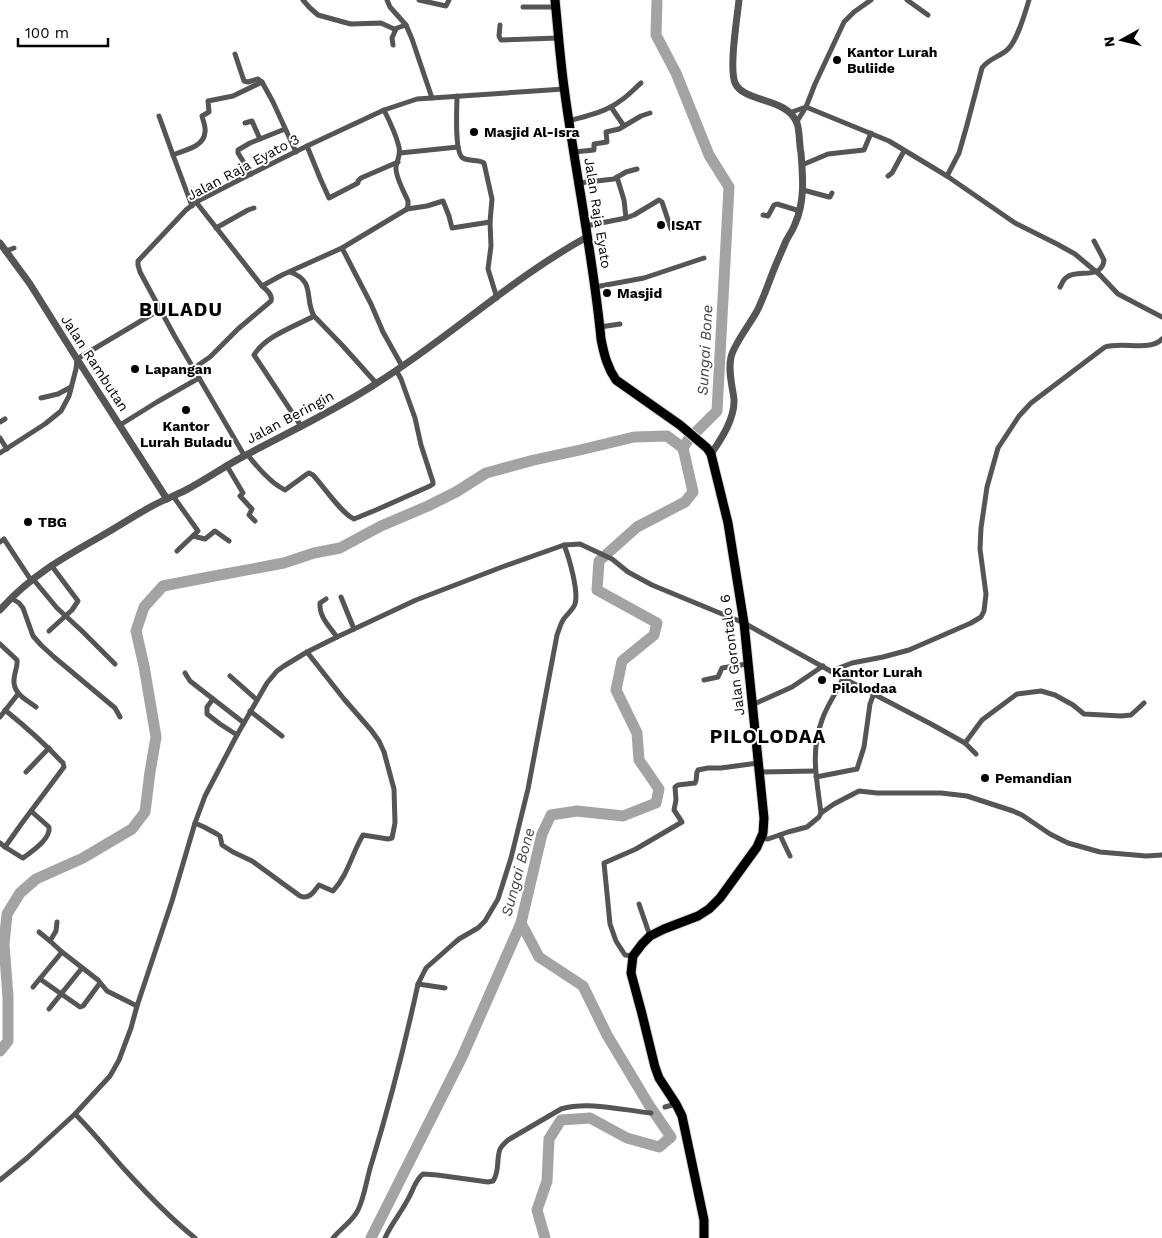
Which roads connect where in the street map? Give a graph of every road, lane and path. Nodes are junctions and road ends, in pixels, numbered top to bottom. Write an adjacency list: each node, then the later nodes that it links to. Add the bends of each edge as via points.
1 (303, 0): 16 (street, via 322,17 351,24 381,23)
2 (387, 0): 14 (street)
3 (419, 0): 4 (street, via 446,6)
4 (449, 0)
5 (738, 0): 28 (street, via 733,57 736,84 741,91)
6 (871, 0): 25 (street, via 844,22)
7 (908, 0): 11 (street)
8 (920, 0): 11 (street)
9 (1029, 0): 50 (street, via 1012,44 982,68 959,153)
10 (555, 4): 12 (street); 17 (main road, Jalan Raja Eyato)
11 (915, 5): 13 (street)
12 (523, 7)
13 (928, 15)
14 (406, 25): 16 (street); 24 (street)
15 (500, 25): 17 (street, via 501,40)
16 (396, 29): 18 (street)
17 (558, 38): 22 (main road, Jalan Raja Eyato)
18 (393, 45)
19 (235, 54): 20 (street, via 244,81 258,78)
20 (262, 82): 35 (street); 44 (street, via 233,96 208,101 209,112 202,116 206,131 201,141)
21 (641, 83): 26 (street)
22 (564, 89): 23 (street, Jalan Raja Eyato 3); 31 (main road, Jalan Raja Eyato)
23 (458, 96): 24 (street, Jalan Raja Eyato 3); 39 (street)
24 (432, 98): 27 (street, Jalan Raja Eyato 3, via 417,99)
25 (806, 107): 28 (street); 33 (street); 36 (street)
26 (611, 108): 31 (street); 34 (street)
27 (384, 110): 38 (street, Jalan Raja Eyato 3); 43 (street)
28 (789, 112): 33 (street)
29 (650, 113): 34 (street)
30 (158, 116): 44 (street)
31 (569, 121): 42 (main road, Jalan Raja Eyato)
32 (245, 123): 37 (street, via 252,121)
33 (796, 123): 46 (street)
34 (624, 126): 42 (street, via 606,132 608,142 594,144 594,150)
35 (285, 129): 37 (street); 41 (street)
36 (871, 133): 40 (street); 46 (street, via 864,150 828,154)
37 (260, 139): 48 (street, via 238,151)
38 (307, 146): 41 (street, Jalan Raja Eyato 3); 45 (street, via 329,198 358,183 361,178)
39 (458, 147): 43 (street); 61 (street, via 464,159 484,163 492,199)
40 (904, 151): 49 (street); 50 (street)
41 (296, 152): 48 (street, Jalan Raja Eyato 3)
42 (574, 152): 52 (main road, Jalan Raja Eyato)
43 (400, 153): 45 (street)
44 (173, 155): 55 (street)
45 (398, 162): 57 (street, via 396,167 408,201)
46 (802, 164): 53 (street)
47 (637, 169): 51 (street)
48 (251, 174): 55 (street, Jalan Raja Eyato 3)
49 (888, 176)
50 (947, 176): 73 (street, via 1014,223 1075,254)
51 (617, 177): 52 (street); 60 (street)
52 (579, 183): 62 (main road, Jalan Raja Eyato)
53 (803, 190): 54 (street, via 829,197); 58 (street)
54 (832, 193)
55 (194, 204): 63 (street); 78 (street, Jalan Raja Eyato 3, via 138,261 140,272)
56 (254, 208): 63 (street)
57 (407, 210): 61 (street, via 443,201 452,228); 69 (street)
58 (800, 211): 59 (street, via 777,204 768,216); 95 (street, via 757,310 731,356 733,412 718,444)
59 (764, 215)
60 (626, 218): 62 (street); 64 (street, via 661,201)
61 (490, 222): 77 (street, via 488,269)
62 (586, 226): 65 (main road, Jalan Raja Eyato)
63 (216, 228): 74 (street)
64 (671, 229)
65 (587, 236): 75 (main road, Jalan Raja Eyato); 77 (street, Jalan Beringin, via 539,266)
66 (1094, 241): 73 (street, via 1104,260)
67 (0, 243): 70 (street, Jalan Rambutan)
68 (14, 248): 70 (street)
69 (342, 248): 72 (street); 86 (street)
70 (6, 251): 84 (street, Jalan Rambutan)
71 (704, 258): 75 (street, via 644,278)
72 (290, 272): 74 (street); 79 (street, via 298,274 304,282)
73 (1096, 272): 76 (street, via 1067,277); 80 (street, via 1118,294)
74 (262, 286): 85 (street, via 272,298 270,301)
75 (595, 287): 82 (main road, Jalan Raja Eyato)
76 (1060, 287)
77 (497, 298): 86 (street, Jalan Beringin)
78 (161, 309): 84 (street); 85 (street, Jalan Raja Eyato 3)
79 (314, 316): 88 (street); 92 (street, via 285,329 254,355)
80 (1162, 317)
81 (620, 324): 82 (street)
82 (600, 327): 95 (main road, Jalan Raja Eyato, via 605,357 616,380 680,424)
83 (1162, 339): 122 (street, via 1144,346 1117,344 1105,347 1030,403 1006,434 995,455 984,504 980,544 986,594 981,616 909,650)
84 (77, 360): 89 (street); 91 (street, Jalan Rambutan)
85 (194, 368): 87 (street, Jalan Raja Eyato 3)
86 (399, 368): 88 (street, Jalan Beringin); 97 (street, Jalan Raja Eyato 3, via 433,481 430,486 354,519 313,476 308,474 283,490)
87 (199, 378): 91 (street); 97 (street, Jalan Raja Eyato 3)
88 (377, 384): 92 (street, Jalan Beringin)
89 (71, 387): 90 (street); 94 (street, via 61,411)
90 (42, 398)
91 (120, 425): 99 (street, Jalan Rambutan)
92 (301, 426): 97 (street, Jalan Beringin)
93 (0, 438): 94 (street)
94 (7, 449): 96 (street)
95 (709, 451): 113 (main road, Jalan Gorontalo 6, via 728,523)
96 (0, 453)
97 (246, 455): 98 (street, Jalan Beringin)
98 (227, 466): 99 (street, Jalan Beringin); 100 (street, via 243,493 240,496 252,509 249,515)
99 (170, 497): 101 (street, via 198,531); 106 (street, Jalan Beringin)
100 (254, 520)
101 (193, 536): 102 (street, via 204,540 215,531); 105 (street)
102 (229, 541)
103 (0, 542): 107 (street, via 4,539)
104 (564, 545): 113 (street, via 576,543 590,548 652,585); 114 (street, via 416,600); 166 (street, via 575,585 575,605 563,620 557,635 512,858 498,898 485,921 426,968)
105 (177, 551)
106 (51, 565): 107 (street, Jalan Beringin); 112 (street, via 78,601)
107 (32, 580): 109 (street, Jalan Beringin); 112 (street)
108 (341, 597): 114 (street)
109 (12, 598): 111 (street, Jalan Beringin); 137 (street, via 23,608 35,638 115,708)
110 (326, 599): 116 (street, via 320,603 322,617)
111 (0, 610)
112 (64, 616): 115 (street); 119 (street)
113 (744, 623): 120 (main road, Jalan Gorontalo 6); 121 (street)
114 (354, 629): 116 (street)
115 (49, 632)
116 (337, 637): 118 (street)
117 (0, 644): 127 (street, via 18,662 13,682)
118 (307, 652): 130 (street, via 277,671); 149 (street, via 379,741 394,789 392,838 363,836 334,891 319,885 304,897 252,861 222,845 220,836)
119 (114, 664)
120 (747, 664): 126 (street, via 722,668 718,677); 132 (main road, Jalan Gorontalo 6)
121 (823, 666): 122 (street); 132 (street, via 792,687)
122 (831, 671): 125 (street)
123 (185, 673): 129 (street)
124 (230, 676): 130 (street)
125 (843, 678): 128 (street); 146 (street, via 822,719 815,752)
126 (704, 680)
127 (18, 694): 133 (street); 134 (street)
128 (874, 694): 141 (street); 146 (street, via 857,769)
129 (213, 700): 138 (street); 139 (street, via 207,707 208,714)
130 (256, 700): 135 (street)
131 (1144, 703): 141 (street, via 1131,715 1084,714 1055,695 1041,691 1017,694 982,720)
132 (752, 705): 144 (main road, Jalan Gorontalo 6)
133 (36, 707)
134 (5, 710): 136 (street); 142 (street)
135 (250, 711): 138 (street); 140 (street)
136 (0, 717)
137 (120, 717)
138 (244, 722): 139 (street)
139 (237, 735): 149 (street)
140 (282, 736)
141 (965, 743): 143 (street)
142 (49, 748): 145 (street); 147 (street, via 64,768)
143 (976, 754)
144 (759, 767): 146 (street); 151 (main road, Jalan Gorontalo 6, via 764,818); 162 (street, via 698,770 695,782 676,787 674,810 682,822 604,864 609,920 614,937 625,955)
145 (26, 772)
146 (816, 774): 148 (street)
147 (31, 811): 153 (street); 153 (street, via 49,827 47,836 23,858)
148 (821, 813): 150 (street, via 807,827); 154 (street, via 859,791 967,796 1022,815 1068,843 1100,852)
149 (195, 823): 170 (street)
150 (780, 835): 151 (street); 155 (street)
151 (761, 838): 159 (main road, Jalan Gorontalo 6, via 756,850 709,909)
152 (0, 843): 153 (street)
153 (5, 847)
154 (1162, 855)
155 (790, 856)
156 (639, 904): 159 (street)
157 (57, 922): 160 (street)
158 (39, 932): 160 (street)
159 (650, 936): 162 (main road, Jalan Gorontalo 6)
160 (50, 941): 161 (street)
161 (62, 952): 163 (street); 164 (street)
162 (633, 956): 172 (main road, via 631,973 654,1067)
163 (82, 968): 165 (street); 169 (street)
164 (40, 979): 167 (street); 169 (street)
165 (100, 983): 169 (street, via 81,1007); 170 (street, via 110,993)
166 (418, 984): 168 (street); 178 (street, via 361,1204 355,1216)
167 (33, 988)
168 (445, 988)
169 (60, 994): 171 (street)
170 (137, 1006): 175 (street, via 119,1060 110,1076)
171 (49, 1009)
172 (676, 1104): 173 (street); 180 (main road, via 682,1116 704,1220)
173 (665, 1107)
174 (650, 1112): 179 (street, via 595,1106 561,1109 501,1146 493,1181 423,1174)
175 (75, 1114): 176 (street); 177 (street, via 162,1209)
176 (0, 1180)
177 (195, 1238)
178 (333, 1238)
179 (385, 1238)
180 (704, 1238)

